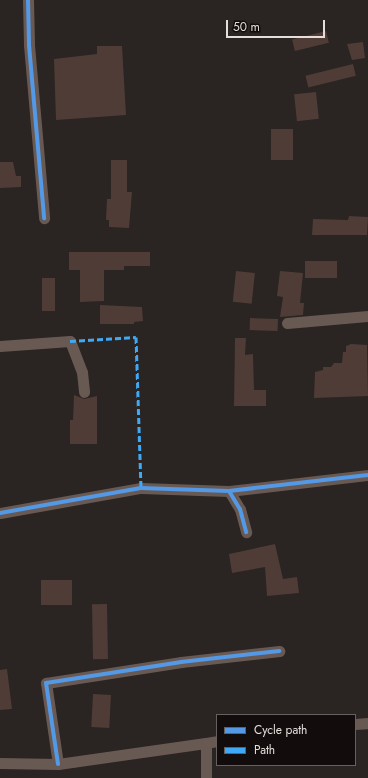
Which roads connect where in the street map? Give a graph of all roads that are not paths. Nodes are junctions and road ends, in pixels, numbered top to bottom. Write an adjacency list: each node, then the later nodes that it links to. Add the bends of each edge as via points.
1 (28, 0): 2 (street, via 29,45)
2 (44, 218)
3 (368, 316): 4 (street)
4 (287, 323)
5 (0, 346): 6 (street, via 70,341 82,372)
6 (84, 392)
7 (368, 475): 8 (street)
8 (229, 491): 9 (street, via 141,488); 10 (street, via 240,509)
9 (0, 513)
10 (246, 532)
11 (279, 651): 17 (street, via 181,662 46,682)
12 (368, 723): 13 (street)
13 (356, 724)
14 (216, 741): 15 (street)
15 (206, 742): 17 (street); 18 (street)
16 (0, 763): 17 (street)
17 (58, 764)
18 (206, 778)

